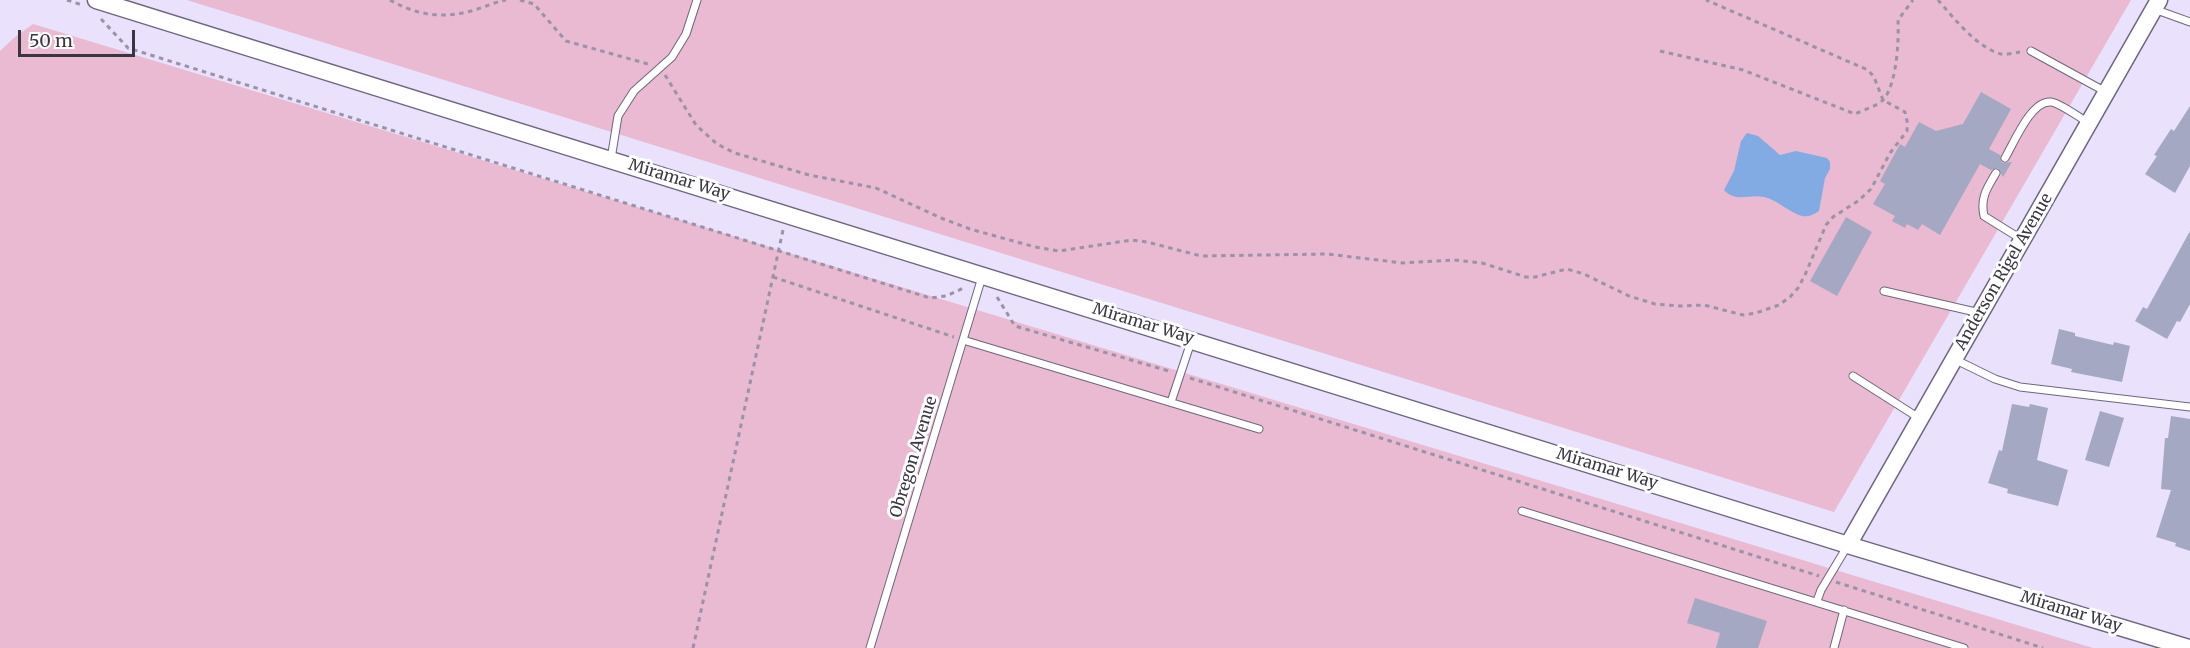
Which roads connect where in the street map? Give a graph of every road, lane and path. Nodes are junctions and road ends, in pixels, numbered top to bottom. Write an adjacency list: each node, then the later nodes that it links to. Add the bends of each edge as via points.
1 (67, 0): 10 (path)
2 (390, 0): 3 (path, via 441,17)
3 (506, 0)
4 (520, 0): 14 (path, via 534,4 566,41)
5 (697, 0): 14 (lane, via 686,34)
6 (1706, 0): 16 (path, via 1868,70)
7 (1913, 0): 16 (path, via 1898,20 1894,73)
8 (1938, 0): 13 (path, via 1986,47 2002,54)
9 (2156, 5): 11 (lane); 15 (street, Anderson Rigel Avenue)
10 (95, 8): 19 (street, Miramar Way); 23 (path, via 128,48)
11 (2190, 22)
12 (1660, 51): 16 (path, via 1743,70 1855,114)
13 (2031, 51): 15 (lane)
14 (660, 68): 16 (path, via 696,125 717,144 808,175 876,188 941,218 1035,247 1059,251 1132,240 1202,256 1327,254 1403,262 1454,260 1482,263 1535,278 1567,269 1649,302 1704,305 1743,315 1779,305 1790,297 1798,288 1826,225 1871,189 1906,131 1905,112); 19 (lane, via 634,91 618,116)
15 (2106, 92): 17 (street, Anderson Rigel Avenue)
16 (1883, 100)
17 (2089, 123): 18 (lane, via 2053,102 2042,103 2032,110); 22 (street, Anderson Rigel Avenue)
18 (2005, 158)
19 (610, 159): 21 (street, Miramar Way)
20 (1996, 173): 22 (lane, via 1984,194 1984,216)
21 (787, 214): 23 (path); 25 (street, Miramar Way)
22 (2022, 240): 27 (street, Anderson Rigel Avenue)
23 (779, 251): 24 (path); 25 (path, via 930,298)
24 (773, 277): 28 (path); 42 (path)
25 (981, 281): 28 (lane, Obregon Avenue); 29 (street, Miramar Way); 31 (path, via 1015,326)
26 (1884, 291): 27 (lane)
27 (1980, 313): 30 (street, Anderson Rigel Avenue)
28 (963, 340): 33 (lane); 43 (lane, Obregon Avenue)
29 (1192, 340): 31 (lane); 38 (street, Miramar Way)
30 (1954, 359): 34 (lane, via 2020,387); 35 (street, Anderson Rigel Avenue)
31 (1180, 375): 33 (lane); 39 (path)
32 (1853, 376): 35 (lane)
33 (1171, 402): 36 (lane)
34 (2190, 407)
35 (1920, 419): 38 (street, Anderson Rigel Avenue)
36 (1258, 429)
37 (1522, 511): 40 (lane)
38 (1848, 544): 39 (lane); 47 (street, Miramar Way)
39 (1827, 579): 40 (lane); 46 (path)
40 (1817, 601): 41 (lane)
41 (1844, 610): 44 (lane); 45 (lane)
42 (693, 648)
43 (870, 648)
44 (1834, 648)
45 (1964, 648)
46 (2043, 648)
47 (2189, 648)

